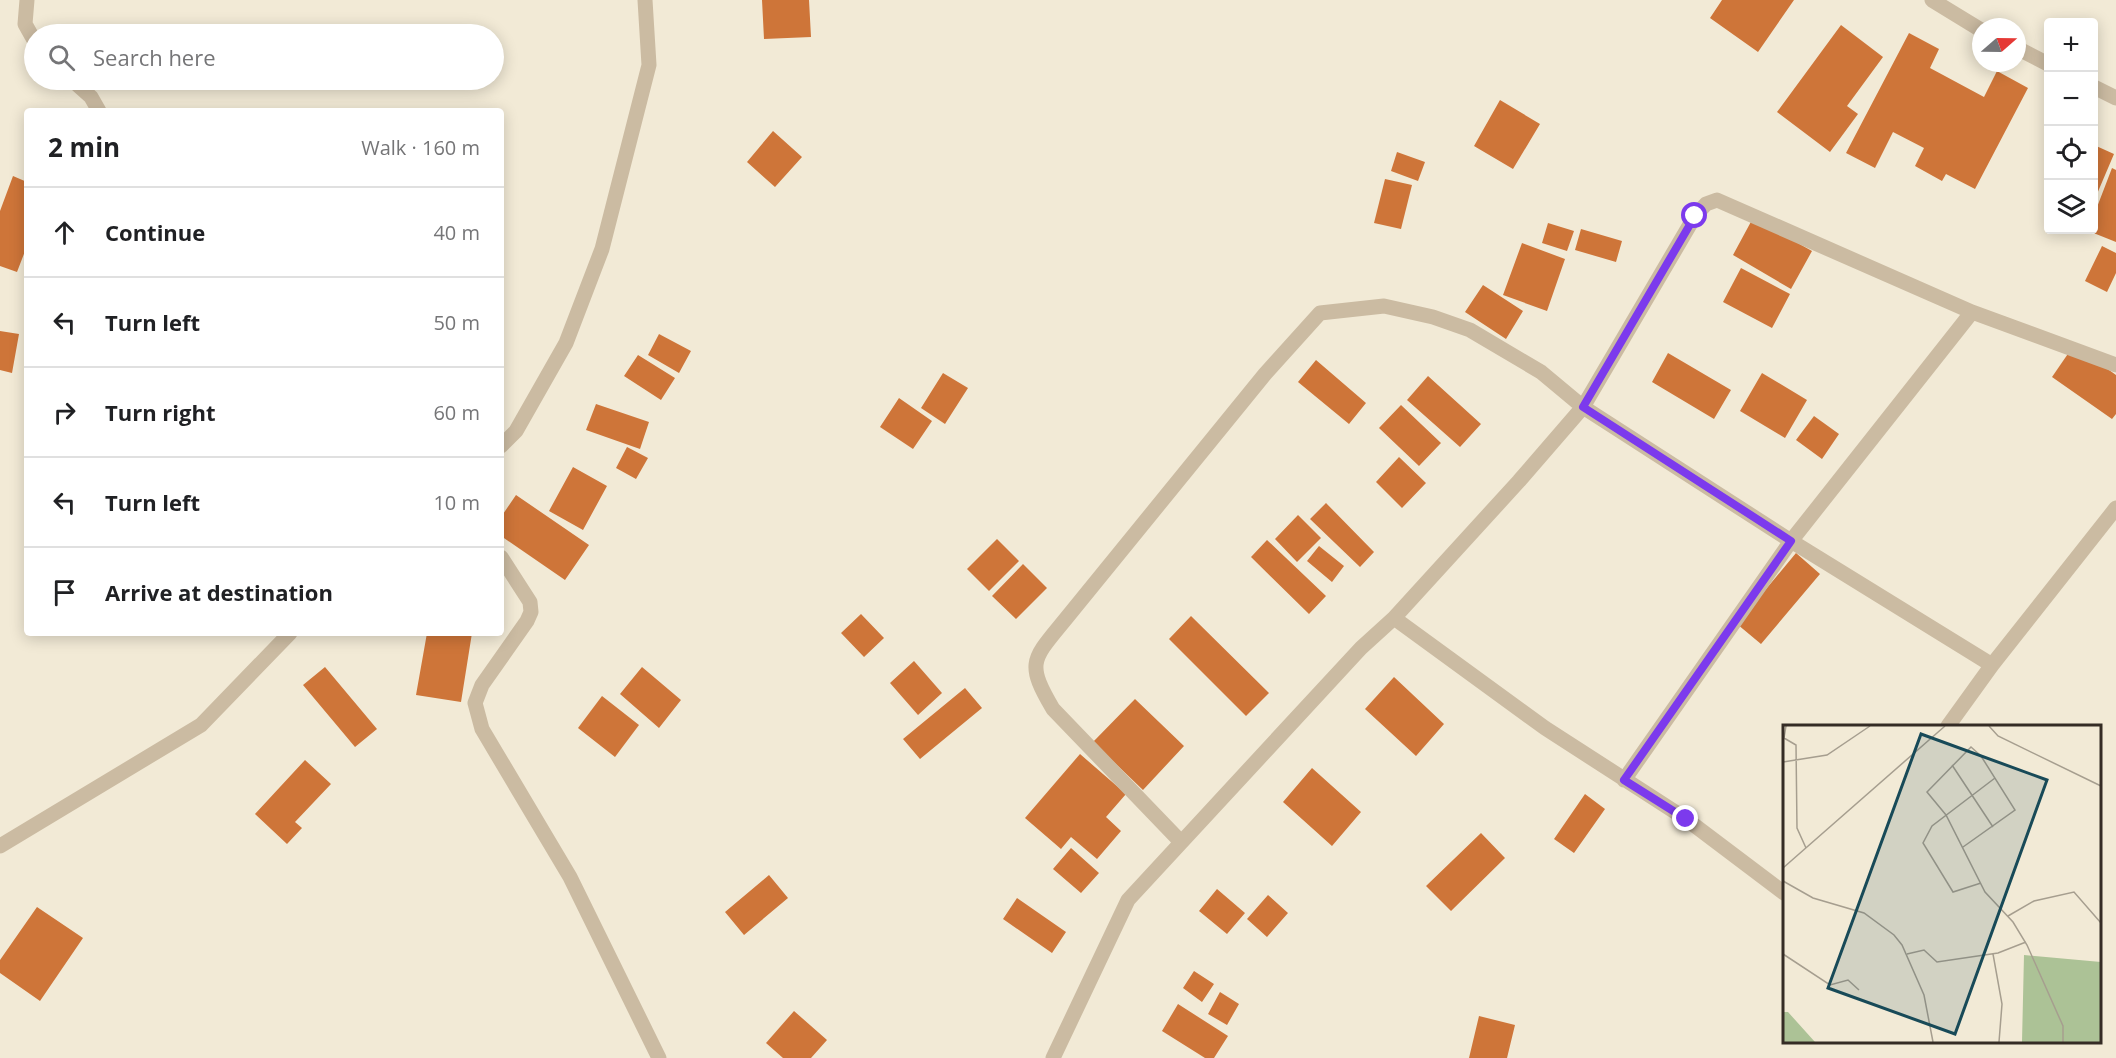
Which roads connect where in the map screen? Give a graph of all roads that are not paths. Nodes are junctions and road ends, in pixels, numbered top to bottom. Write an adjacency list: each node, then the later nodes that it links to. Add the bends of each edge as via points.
1 (27, 0): 4 (street)
2 (645, 0): 15 (street, via 649,65 602,249 566,343 516,431)
3 (1932, 0): 5 (street)
4 (25, 24)
5 (1972, 24)
6 (2026, 52): 7 (street)
7 (2044, 62)
8 (2098, 89): 10 (street)
9 (83, 90): 11 (street)
10 (2116, 98)
11 (97, 108)
12 (1972, 312): 13 (street); 14 (street, via 1717,200 1706,204 1695,216); 17 (street)
13 (2116, 365)
14 (1583, 407): 17 (street); 19 (street); 24 (street, via 1541,372 1470,330 1384,306 1320,314 1265,374 1078,603 1035,662 1040,686 1053,709)
15 (504, 443)
16 (2116, 508): 21 (street)
17 (1791, 541): 21 (street); 23 (street)
18 (504, 562): 27 (street, via 531,602 531,612 482,686 475,703 482,729 570,877)
19 (1394, 618): 23 (street); 24 (street, via 1361,648)
20 (287, 636): 25 (street, via 201,725)
21 (1992, 665): 22 (street)
22 (1949, 725)
23 (1624, 780): 26 (street, via 1686,819)
24 (1181, 842): 28 (street, via 1128,900)
25 (0, 846)
26 (1783, 892)
27 (659, 1058)
28 (1053, 1058)

